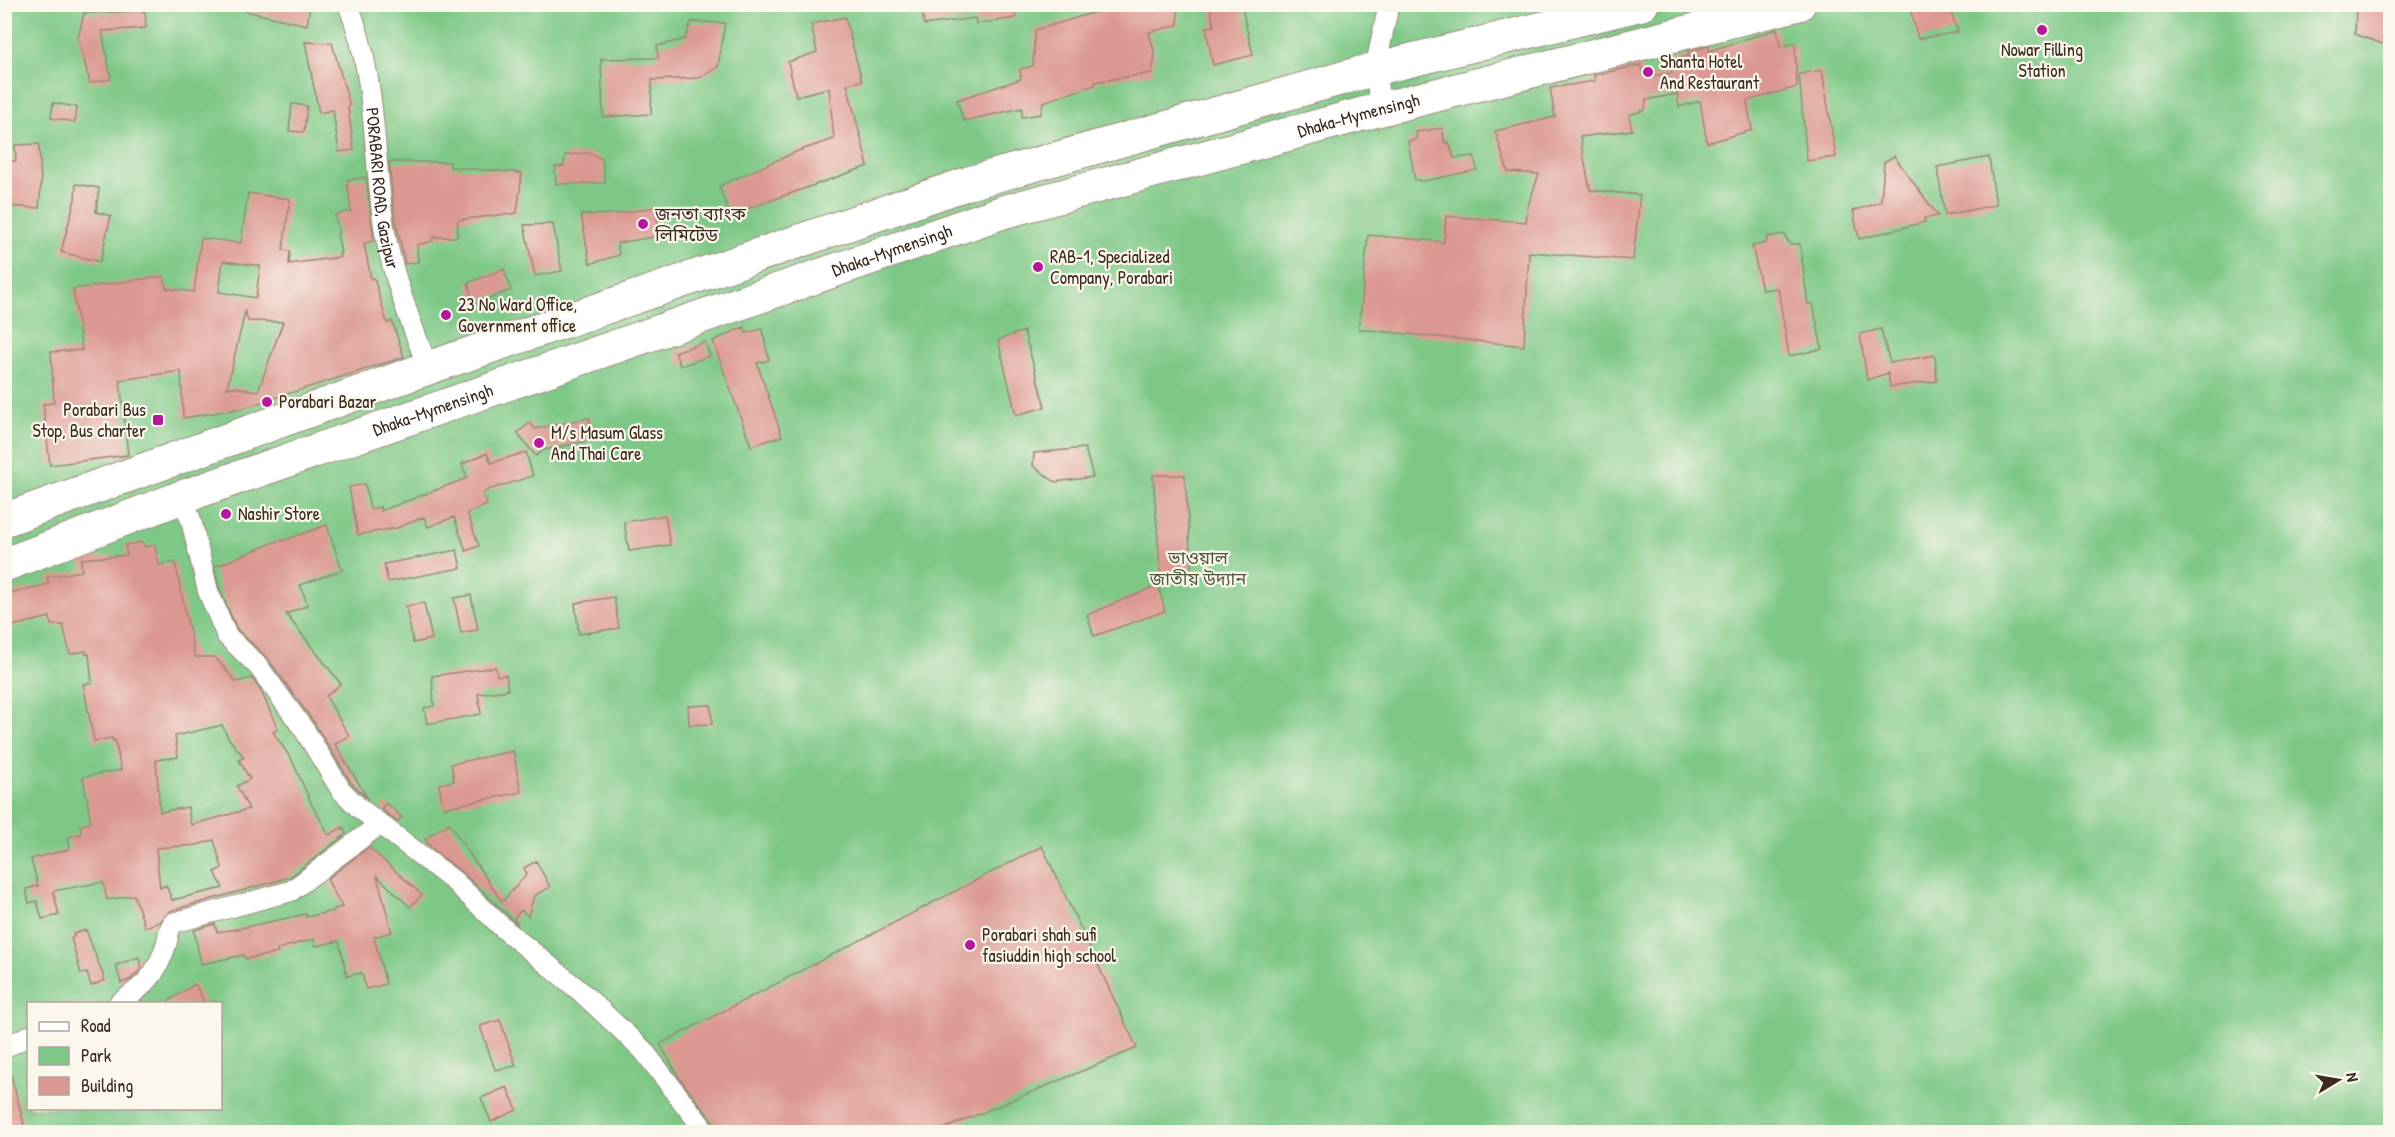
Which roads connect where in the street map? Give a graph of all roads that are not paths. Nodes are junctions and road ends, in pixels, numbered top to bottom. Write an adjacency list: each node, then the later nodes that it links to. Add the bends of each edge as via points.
1 (348, 4): 7 (street, PORABARI ROAD, Gazipur, via 373,100 374,146 392,264)
2 (1389, 4): 5 (street)
3 (1642, 4): 5 (highway, Dhaka-Mymensingh)
4 (1799, 4): 6 (highway, Dhaka-Mymensingh)
5 (1375, 69): 6 (street); 7 (highway, Dhaka-Mymensingh, via 969,183)
6 (1381, 109): 8 (highway, Dhaka-Mymensingh, via 1003,212)
7 (428, 368): 9 (highway, Dhaka-Mymensingh)
8 (182, 497): 10 (highway, Dhaka-Mymensingh); 11 (street, via 208,591 227,636 258,666 305,730 341,790)
9 (4, 520)
10 (4, 565)
11 (380, 824): 12 (street, via 291,891 173,923 150,980); 15 (street, via 455,882 643,1050)
12 (120, 1002)
13 (27, 1036): 14 (street)
14 (4, 1048)
15 (706, 1132)

